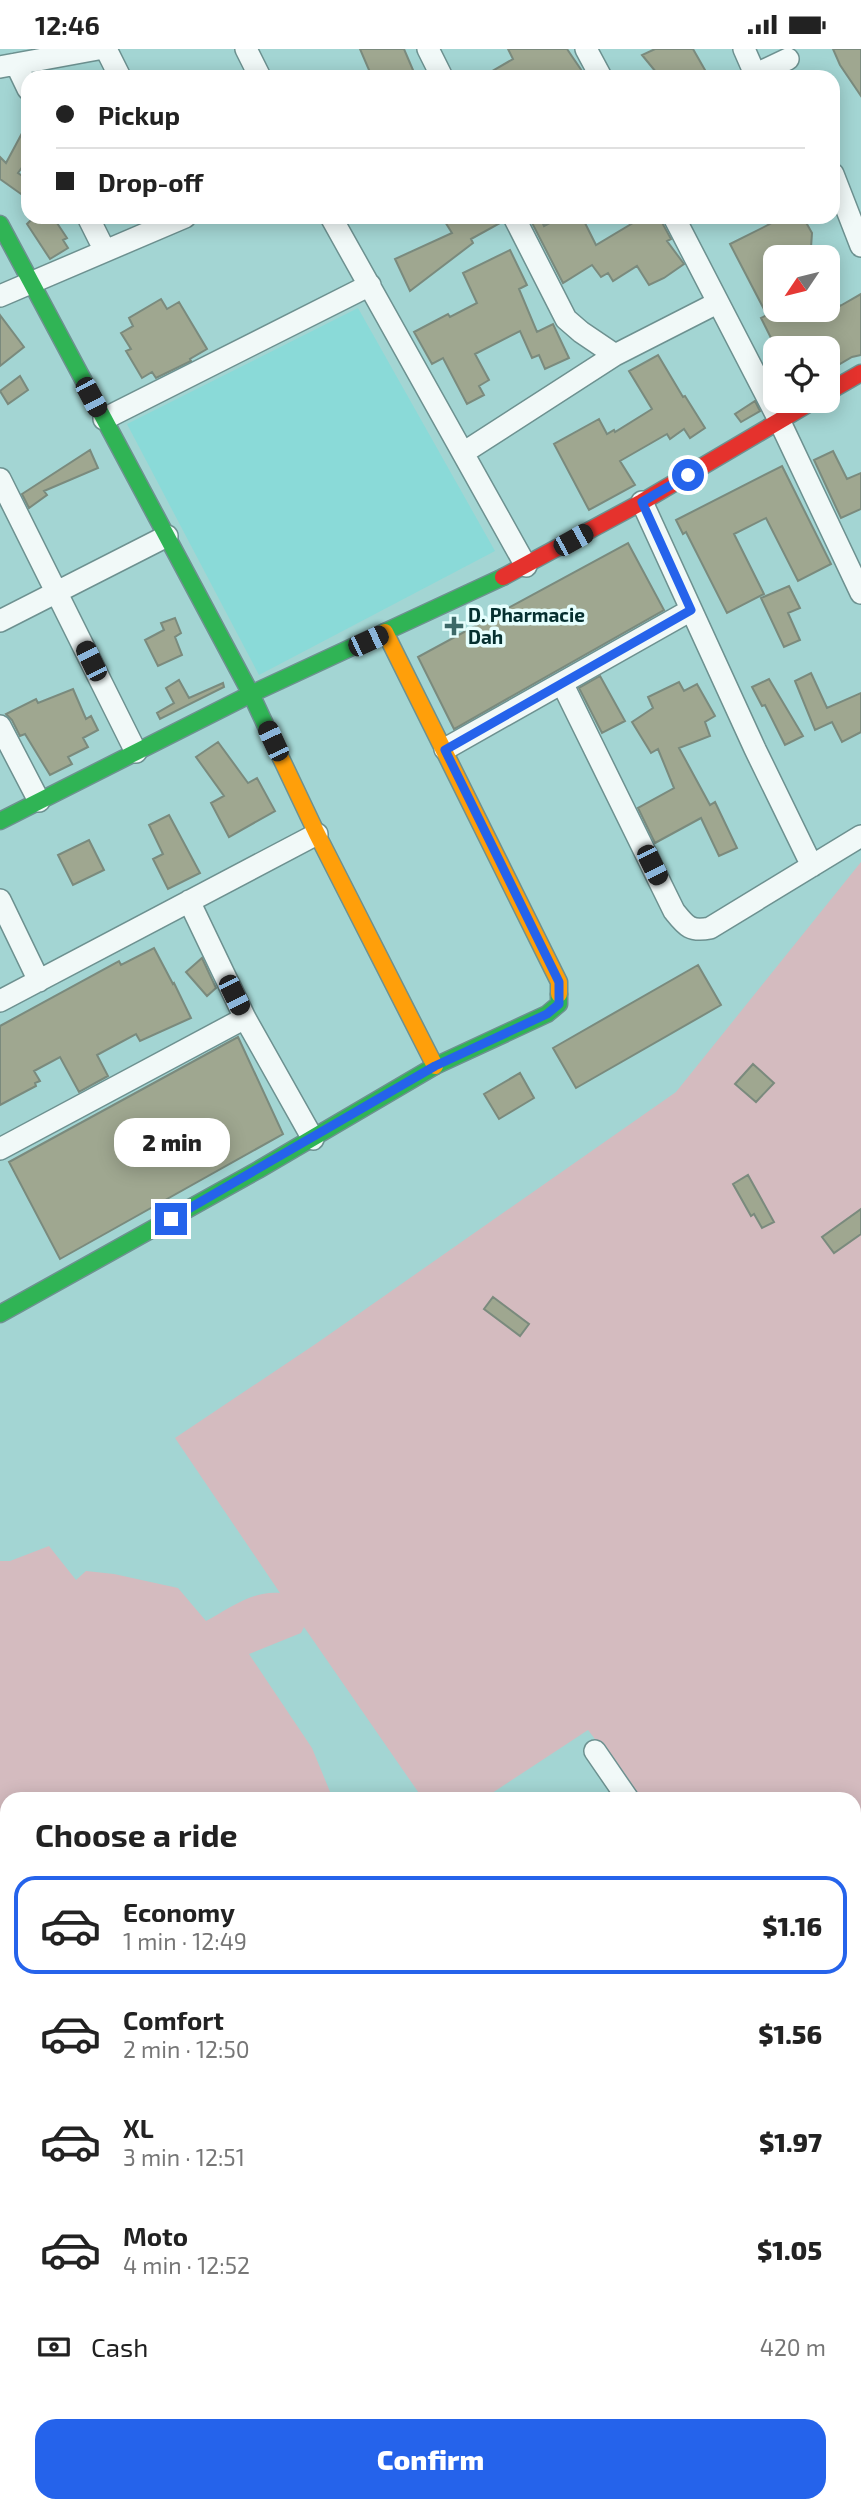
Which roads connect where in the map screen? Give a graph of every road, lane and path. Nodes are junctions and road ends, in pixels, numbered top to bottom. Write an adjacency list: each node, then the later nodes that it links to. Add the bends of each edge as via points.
1 (98, 49): 8 (street)
2 (106, 49): 9 (street)
3 (246, 49): 10 (street)
4 (428, 49): 11 (street)
5 (586, 49): 12 (street)
6 (744, 49): 13 (street)
7 (791, 62): 14 (street)
8 (8, 66): 15 (street)
9 (116, 70)
10 (256, 70)
11 (438, 70)
12 (597, 70)
13 (750, 70)
14 (769, 70)
15 (21, 81)
16 (840, 188): 17 (street)
17 (857, 223): 24 (street)
18 (0, 224): 26 (street)
19 (92, 224): 25 (street)
20 (169, 224): 25 (street)
21 (335, 224): 27 (street)
22 (518, 224): 30 (street, via 566,319)
23 (678, 224): 29 (street)
24 (861, 246)
25 (105, 251): 26 (street)
26 (30, 283): 28 (street); 34 (street)
27 (370, 285): 34 (street); 36 (street)
28 (0, 296)
29 (717, 303): 30 (street); 35 (street)
30 (615, 355): 36 (street)
31 (861, 373): 32 (street)
32 (840, 385)
33 (792, 413): 35 (street)
34 (104, 419): 39 (street)
35 (779, 420): 38 (street); 42 (street)
36 (463, 453): 40 (street)
37 (0, 479): 41 (street)
38 (642, 502): 40 (street); 43 (street)
39 (167, 536): 41 (street); 47 (street)
40 (526, 566): 45 (street)
41 (57, 593): 44 (street); 50 (street)
42 (861, 593)
43 (691, 610): 46 (street); 55 (street)
44 (0, 621)
45 (386, 632): 47 (street); 49 (street)
46 (562, 683): 49 (street); 55 (street, via 685,925 697,931 710,929)
47 (251, 694): 50 (street); 53 (street)
48 (0, 726): 51 (street)
49 (445, 750): 61 (street, via 559,982 560,994 559,1004 547,1014)
50 (136, 752): 51 (street)
51 (39, 801): 52 (street)
52 (0, 821)
53 (317, 834): 57 (street); 61 (street)
54 (861, 836): 55 (street)
55 (811, 866)
56 (0, 900): 58 (street)
57 (189, 901): 58 (street); 60 (street)
58 (39, 981): 59 (street)
59 (0, 1001)
60 (245, 1018): 62 (street); 63 (street)
61 (435, 1066): 62 (street)
62 (313, 1139): 64 (street)
63 (0, 1149)
64 (0, 1314)
65 (595, 1751): 66 (street)
66 (623, 1792)

